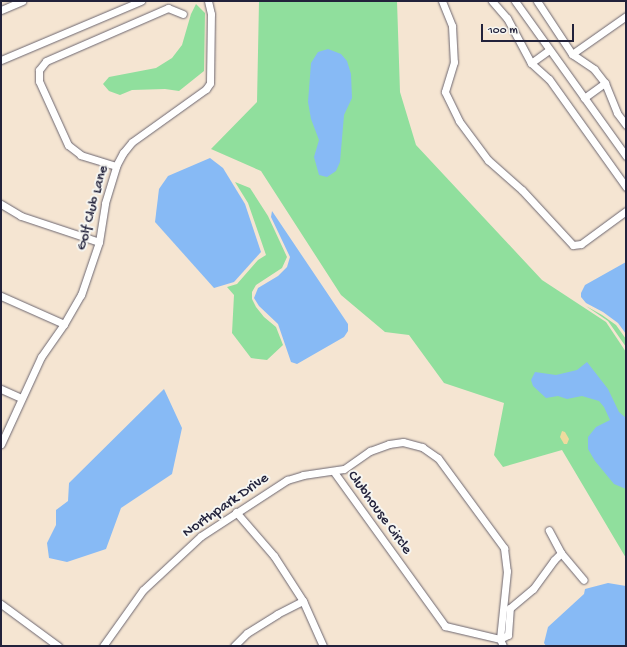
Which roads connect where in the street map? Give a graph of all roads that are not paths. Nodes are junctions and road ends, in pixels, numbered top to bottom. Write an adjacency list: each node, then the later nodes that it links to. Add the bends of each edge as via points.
1 (22, 1): 8 (street)
2 (141, 1): 13 (street)
3 (208, 1): 19 (street, Golf Club Lane, via 211,14 210,83 206,89 132,142 122,153)
4 (442, 1): 22 (street, via 452,26 454,62 444,92 459,121 488,160 522,190 573,245 581,244)
5 (492, 1): 14 (street, via 507,18)
6 (515, 1): 11 (street)
7 (537, 1): 12 (street)
8 (1, 10)
9 (183, 14): 19 (street, via 168,8 46,61 38,70 39,80 68,145 81,155)
10 (626, 16): 12 (street)
11 (550, 50): 14 (street); 16 (street)
12 (572, 54): 15 (street, via 594,69)
13 (1, 60)
14 (531, 63): 20 (street, via 549,79)
15 (605, 83): 16 (street); 17 (street, via 617,113)
16 (584, 98): 18 (street)
17 (626, 125)
18 (626, 156)
19 (116, 166): 23 (street, Golf Club Lane, via 105,203)
20 (626, 187)
21 (1, 204): 23 (street, via 21,216)
22 (626, 211)
23 (99, 242): 25 (street, Golf Club Lane, via 81,294)
24 (1, 296): 25 (street)
25 (64, 324): 27 (street, Golf Club Lane, via 41,357)
26 (1, 389): 27 (street)
27 (21, 398): 28 (street, Golf Club Lane)
28 (1, 444)
29 (334, 472): 30 (street, Northpark Drive, via 303,475 286,480); 36 (street, Clubhouse Circle, via 445,626); 36 (street, Clubhouse Circle, via 344,469 370,451 403,442 422,447 438,458 504,548 508,571)
30 (236, 512): 34 (street, via 274,556); 38 (street, Northpark Drive, via 201,536 143,590)
31 (549, 530): 32 (street)
32 (561, 553): 33 (street); 36 (street, via 533,589 510,608 509,633 506,637)
33 (584, 580)
34 (303, 601): 39 (street, via 247,633); 40 (street)
35 (1, 604): 37 (street)
36 (500, 638): 41 (street, Clubhouse Circle)
37 (58, 646)
38 (103, 646)
39 (234, 646)
40 (323, 646)
41 (503, 646)

